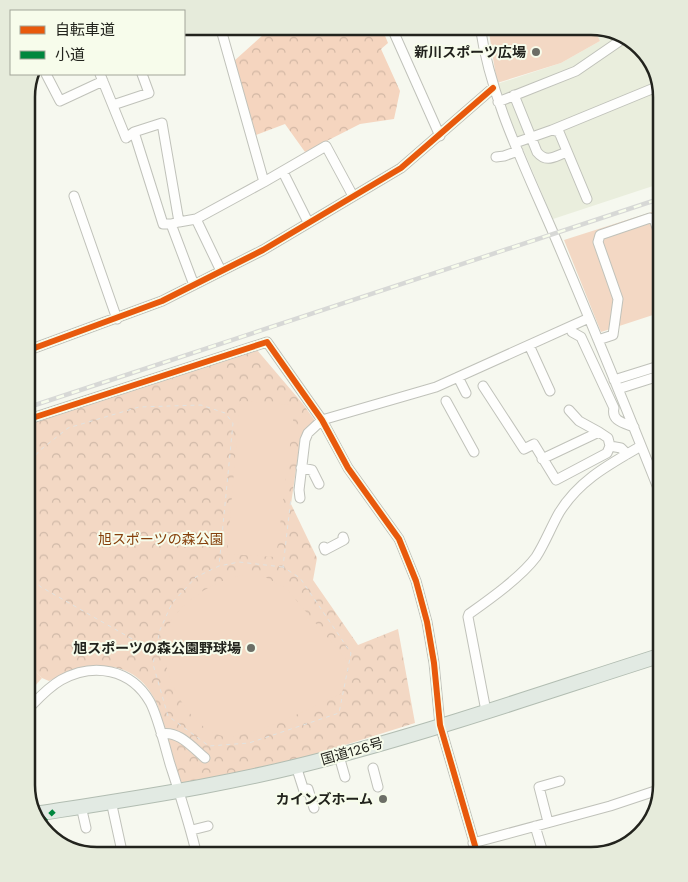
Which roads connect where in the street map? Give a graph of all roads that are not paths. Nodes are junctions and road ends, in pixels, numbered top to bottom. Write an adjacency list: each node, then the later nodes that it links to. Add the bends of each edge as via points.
1 (223, 35): 21 (street)
2 (396, 35): 15 (street)
3 (481, 35): 8 (street)
4 (619, 42): 10 (street, via 576,71)
5 (47, 75): 7 (street, via 60,101)
6 (142, 75): 12 (street, via 149,93)
7 (102, 78): 12 (street)
8 (493, 88): 11 (street); 15 (street)
9 (652, 89): 13 (street)
10 (514, 95): 11 (street); 16 (street)
11 (498, 102): 17 (street)
12 (113, 105): 14 (street, via 126,138)
13 (552, 130): 16 (street); 18 (street, via 559,132)
14 (134, 132): 28 (street, via 163,224); 28 (street, via 162,123)
15 (440, 136): 23 (street, via 401,168)
16 (531, 137): 17 (street); 18 (street, via 542,158)
17 (517, 147): 19 (street, via 504,156); 31 (street)
18 (567, 152): 24 (street)
19 (496, 157)
20 (283, 172): 21 (street); 23 (street, via 326,146); 27 (street)
21 (264, 182): 25 (street)
22 (74, 196): 32 (street)
23 (353, 196): 27 (street)
24 (587, 199)
25 (196, 219): 28 (street); 29 (street)
26 (653, 219): 34 (street, via 600,234 598,242 618,299 613,335)
27 (308, 222): 29 (street)
28 (175, 223): 30 (street)
29 (221, 271): 30 (street)
30 (194, 285): 32 (street)
31 (589, 318): 34 (street); 35 (street)
32 (117, 319): 36 (street)
33 (572, 332): 37 (street, via 581,336)
34 (599, 342): 37 (street); 41 (street)
35 (528, 345): 39 (street); 44 (street)
36 (35, 348)
37 (584, 350): 50 (street, via 614,408 616,420)
38 (653, 369): 41 (street)
39 (458, 377): 45 (street); 49 (street, via 436,387)
40 (653, 378): 43 (street)
41 (614, 380): 43 (street)
42 (483, 386): 56 (street, via 524,449 534,444)
43 (618, 389): 50 (street)
44 (550, 391)
45 (466, 393)
46 (446, 401): 54 (street)
47 (569, 410): 51 (street, via 580,422)
48 (35, 417): 49 (street, via 266,342)
49 (322, 420): 57 (street, via 308,433); 66 (street, via 348,468 399,539 416,581 434,663)
50 (634, 427): 53 (street)
51 (599, 432): 52 (street, via 608,438); 56 (street)
52 (610, 446): 55 (street, via 621,448); 56 (street, via 607,453 556,480)
53 (641, 446): 55 (street); 58 (street)
54 (474, 452)
55 (626, 454): 65 (street, via 593,474 560,511 536,557 469,614)
56 (542, 459)
57 (301, 468): 59 (street, via 312,470); 60 (street)
58 (653, 476)
59 (320, 484)
60 (295, 498)
61 (343, 537): 62 (street, via 344,540 325,550)
62 (324, 547)
63 (653, 658): 65 (highway, 国道126号)
64 (35, 701): 67 (street, via 61,680 89,672 118,673 141,690 151,704)
65 (486, 711): 66 (highway, 国道126号)
66 (440, 725): 68 (highway, 国道126号); 86 (street)
67 (161, 734): 69 (street, via 177,735); 75 (street)
68 (339, 756): 70 (highway, 国道126号); 72 (street)
69 (205, 758)
70 (296, 766): 75 (highway, 国道126号); 79 (street)
71 (373, 768): 74 (street)
72 (345, 777)
73 (560, 781): 81 (street, via 539,787)
74 (378, 787)
75 (179, 792): 77 (highway, 国道126号); 85 (street)
76 (652, 792): 81 (street)
77 (111, 801): 78 (highway, 国道126号); 87 (street)
78 (81, 806): 80 (highway, 国道126号); 84 (street)
79 (314, 808)
80 (41, 813)
81 (548, 822): 83 (street)
82 (208, 826): 85 (street)
83 (535, 826): 86 (street); 90 (street)
84 (86, 828)
85 (192, 830): 88 (street)
86 (473, 843): 89 (street)
87 (121, 847)
88 (195, 847)
89 (475, 847)
90 (541, 847)

